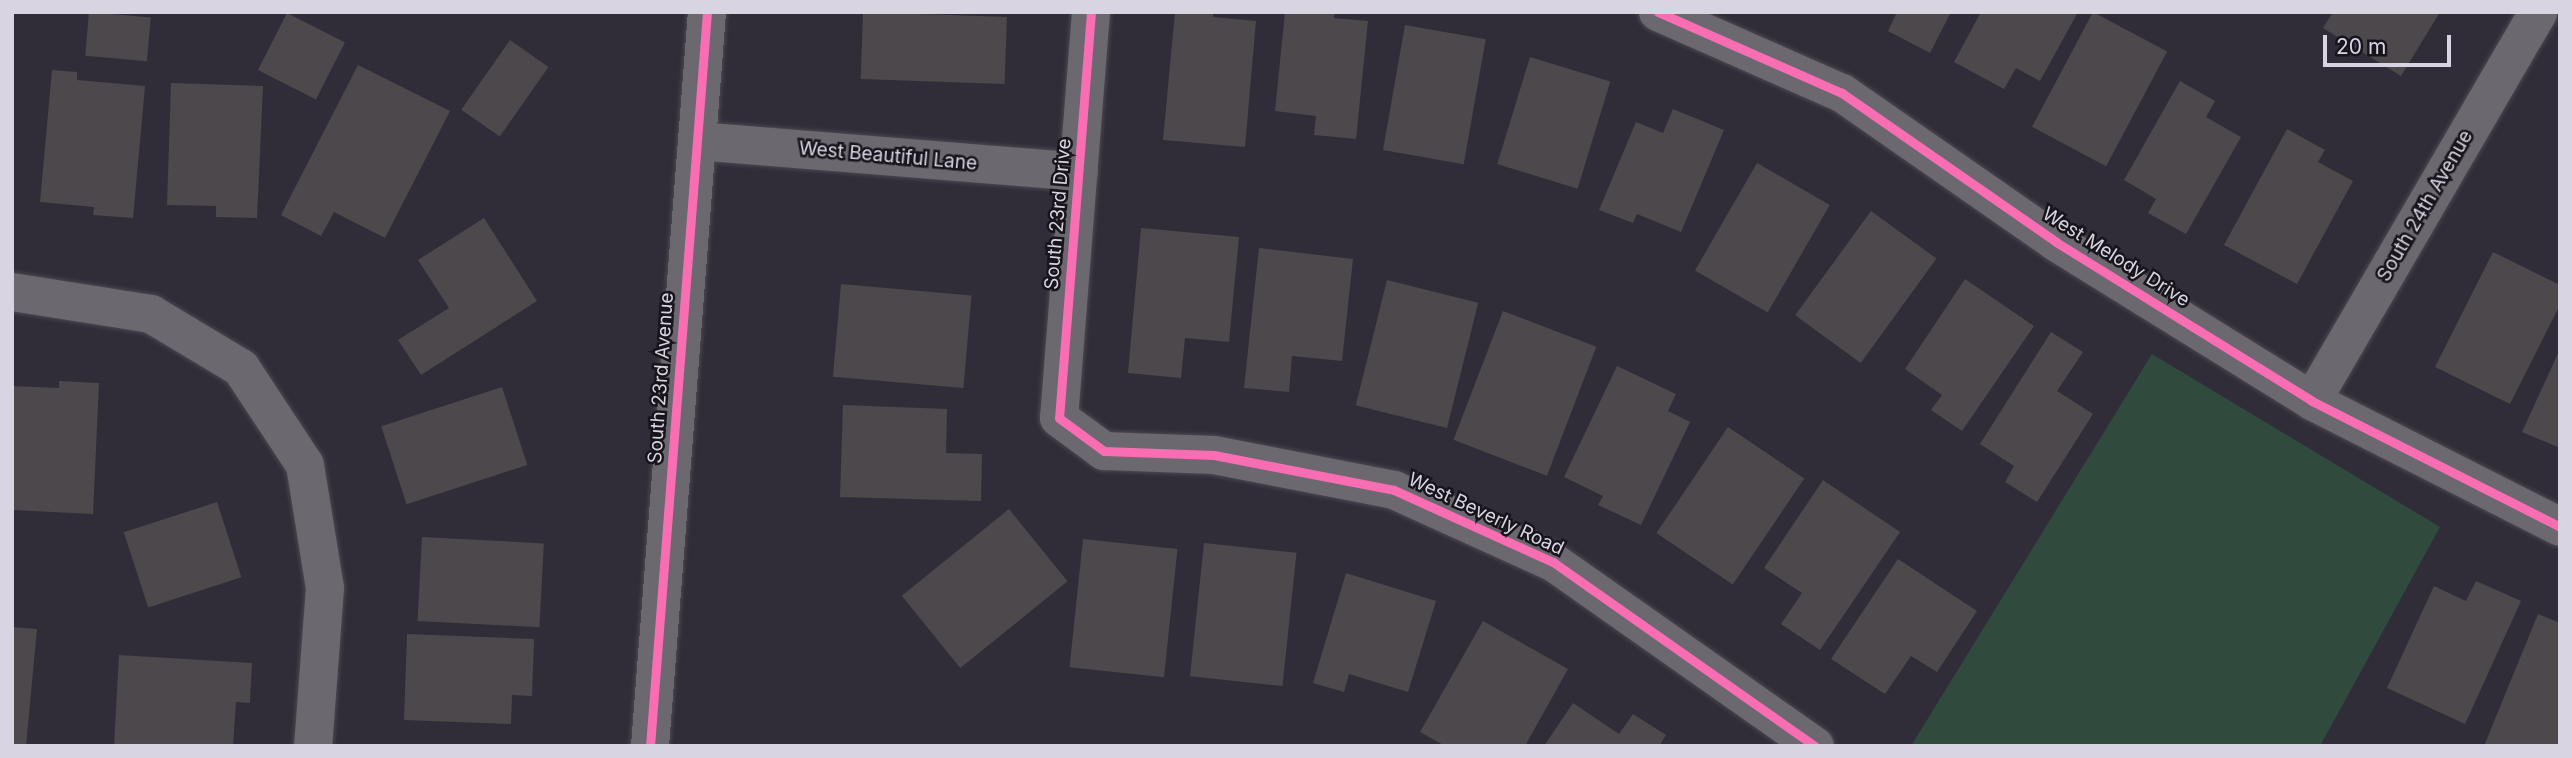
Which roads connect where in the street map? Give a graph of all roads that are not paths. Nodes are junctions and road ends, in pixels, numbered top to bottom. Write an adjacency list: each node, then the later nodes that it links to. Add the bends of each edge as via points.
1 (707, 12): 5 (street, South 23rd Avenue)
2 (1091, 12): 6 (street, South 23rd Drive)
3 (1658, 12): 8 (street, West Melody Drive, via 1842,93 2056,242)
4 (2538, 12): 8 (street, South 24th Avenue)
5 (697, 141): 6 (street, West Beautiful Lane); 12 (street, South 23rd Avenue)
6 (1079, 172): 9 (street, South 23rd Drive)
7 (12, 292): 11 (street, via 152,314 241,368 305,465 325,588)
8 (2312, 401): 10 (street, West Melody Drive)
9 (1059, 418): 13 (street, West Beverly Road, via 1104,451 1214,455 1394,490 1553,562)
10 (2560, 527)
11 (313, 746)
12 (650, 746)
13 (1815, 746)

